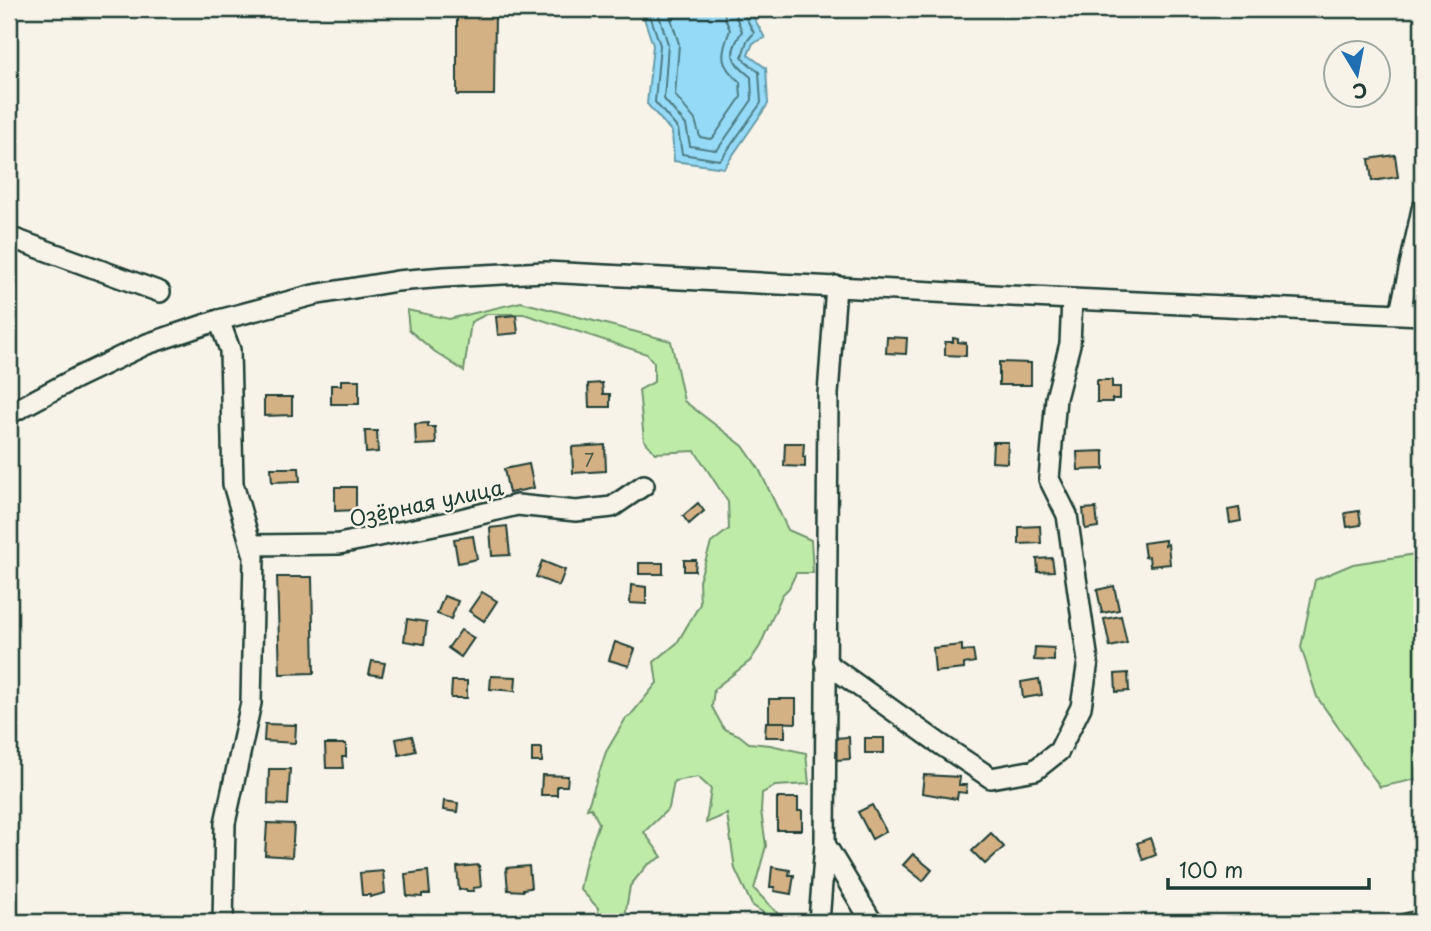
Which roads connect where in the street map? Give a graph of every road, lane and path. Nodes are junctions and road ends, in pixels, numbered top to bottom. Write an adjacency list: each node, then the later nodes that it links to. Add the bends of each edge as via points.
1 (1422, 209): 6 (street)
2 (9, 237): 4 (street)
3 (836, 286): 5 (street); 8 (street, via 545,271 397,281 313,295); 12 (street, via 828,394)
4 (160, 292)
5 (1072, 299): 6 (street); 12 (street, via 1070,344 1056,398 1049,479 1066,515 1088,661 1082,707 1059,751 1035,770 991,778)
6 (1401, 313): 7 (street)
7 (1422, 315)
8 (219, 320): 9 (street, via 147,344); 11 (street, via 230,350 233,484)
9 (9, 414)
10 (644, 485): 11 (street, Озёрная улица, via 612,507 576,511 517,505 339,544)
11 (251, 545): 14 (street, via 251,703 225,823)
12 (825, 662): 13 (street)
13 (825, 844): 15 (street); 16 (street)
14 (223, 922)
15 (819, 922)
16 (872, 922)

